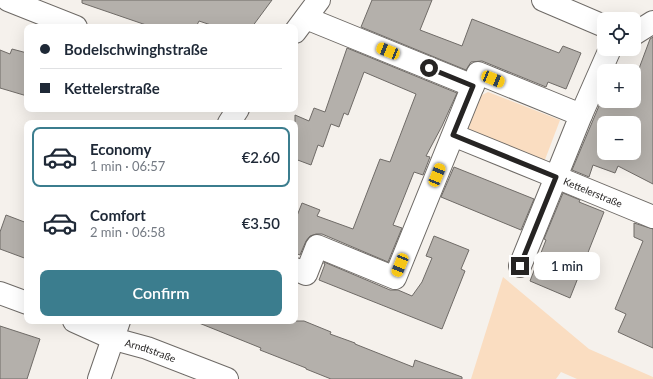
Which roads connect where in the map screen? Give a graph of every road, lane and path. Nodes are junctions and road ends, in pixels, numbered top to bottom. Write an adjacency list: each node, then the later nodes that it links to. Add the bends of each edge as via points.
1 (8, 0): 6 (street)
2 (319, 0): 7 (street)
3 (542, 0): 5 (street)
4 (653, 22): 8 (street)
5 (597, 23)
6 (68, 24)
7 (300, 25): 10 (street)
8 (641, 30)
9 (607, 56): 11 (street)
10 (473, 86): 11 (street, via 478,73); 12 (street)
11 (581, 115): 13 (street)
12 (453, 135): 13 (street); 16 (street, via 395,278 317,246 306,274)
13 (556, 177): 14 (street, Kettelerstraße); 15 (street, Kettelerstraße)
14 (653, 216)
15 (520, 266)
16 (298, 270)
17 (0, 293): 18 (street)
18 (24, 302)
19 (88, 324): 20 (street, Arndtstraße)
20 (116, 330): 21 (street); 22 (street, Arndtstraße, via 147,348)
21 (99, 379)
22 (227, 379)

